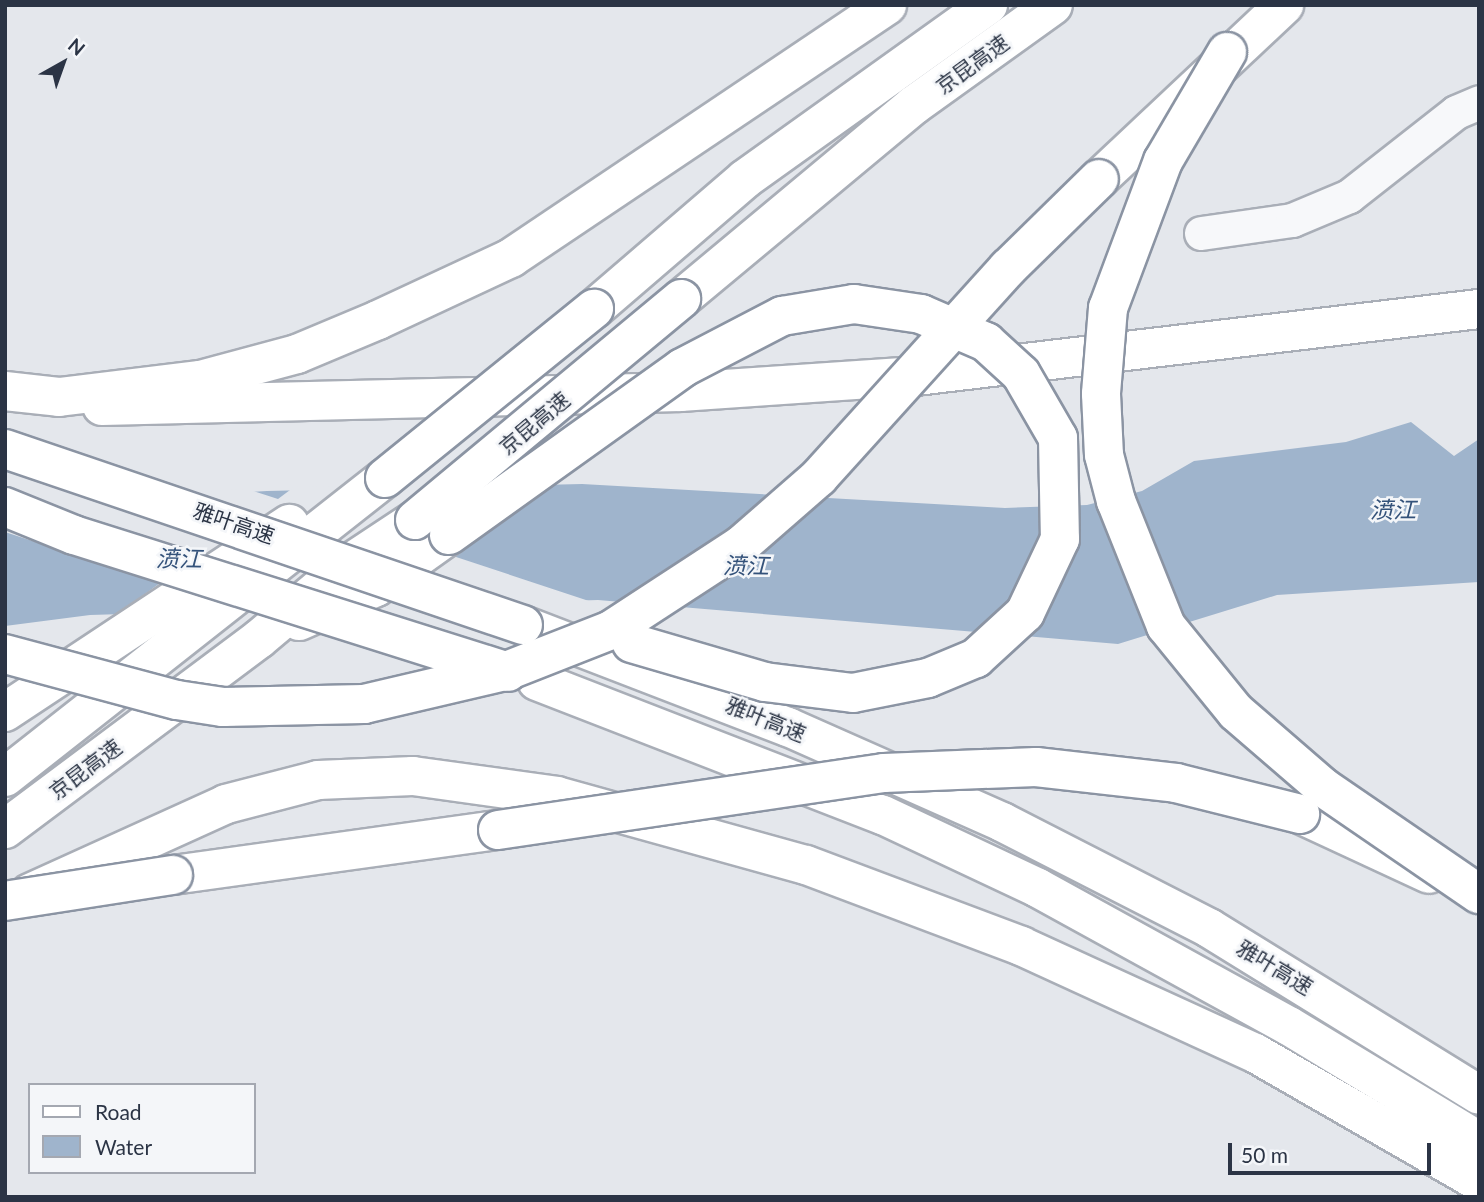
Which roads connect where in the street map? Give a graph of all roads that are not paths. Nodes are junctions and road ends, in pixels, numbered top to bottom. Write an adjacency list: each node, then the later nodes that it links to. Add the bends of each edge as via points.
1 (887, 5): 9 (main road, via 510,258 378,320 297,354 200,380 59,397)
2 (988, 5): 12 (main road, 京昆高速, bridge, via 745,179 594,309)
3 (1053, 5): 17 (main road, 京昆高速, bridge, via 904,113 444,497 347,565)
4 (1284, 5): 5 (main road)
5 (1227, 52): 18 (main road, bridge, via 1008,268 819,477 740,546 611,630 509,670 364,704 223,707 177,700); 22 (main road, bridge, via 1163,161 1108,309 1101,394 1104,455 1116,501 1166,626 1236,712 1324,788)
6 (1479, 102): 7 (street, via 1456,112 1349,196 1292,220)
7 (1201, 233)
8 (1479, 309): 10 (main road, via 916,376 723,389)
9 (5, 391)
10 (5, 409)
11 (5, 449): 16 (main road, 雅叶高速, bridge)
12 (385, 478): 19 (main road, bridge, via 296,520 218,567); 20 (main road, 京昆高速, bridge)
13 (5, 507): 15 (main road, 雅叶高速, bridge)
14 (5, 519): 15 (main road, bridge)
15 (74, 535): 26 (main road, 雅叶高速, bridge, via 550,685 883,815 1038,888 1244,1000)
16 (523, 625): 17 (main road, bridge, via 632,643 765,682 819,691 853,693 928,678 976,658 1002,638 1048,574 1062,522 1058,438 1021,374 986,342 947,324 854,304 782,316 682,368 376,587); 25 (main road, 雅叶高速, bridge, via 788,727 1090,867 1282,970)
17 (259, 639): 21 (main road, 京昆高速)
18 (5, 653)
19 (5, 712)
20 (5, 777)
21 (5, 829)
22 (1479, 895): 23 (main road, bridge, via 1300,814 1176,783 1065,768 884,773)
23 (5, 901)
24 (5, 910): 27 (main road, via 159,833 280,788 385,775 530,791 671,824 913,902 1255,1053)
25 (1479, 1095)
26 (1479, 1141)
27 (1479, 1182)

